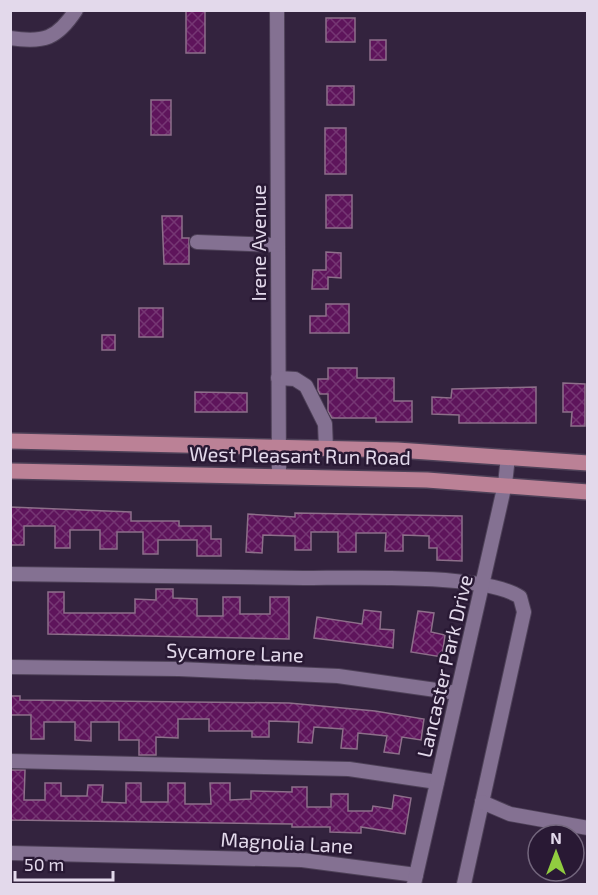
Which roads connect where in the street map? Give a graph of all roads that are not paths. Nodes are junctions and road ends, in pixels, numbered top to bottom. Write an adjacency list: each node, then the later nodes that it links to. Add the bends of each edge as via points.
1 (76, 10): 3 (street, via 51,38)
2 (277, 10): 5 (street, Irene Avenue)
3 (10, 38)
4 (197, 242): 5 (street)
5 (278, 245): 6 (street, Irene Avenue)
6 (278, 378): 8 (street, Irene Avenue); 9 (street, via 295,379 306,386 325,424)
7 (10, 441): 8 (main road, West Pleasant Run Road)
8 (279, 447): 9 (main road, West Pleasant Run Road); 13 (street, Irene Avenue)
9 (326, 448): 10 (main road, West Pleasant Run Road)
10 (508, 457): 11 (main road, West Pleasant Run Road); 14 (street, Lancaster Park Drive)
11 (588, 463)
12 (10, 471): 13 (main road, West Pleasant Run Road)
13 (279, 475): 14 (main road, West Pleasant Run Road)
14 (505, 484): 15 (main road, West Pleasant Run Road); 17 (street, Lancaster Park Drive)
15 (588, 492)
16 (10, 574): 17 (street)
17 (483, 584): 19 (street, Lancaster Park Drive); 22 (street, via 520,597 524,612)
18 (10, 668): 19 (street, Sycamore Lane, via 179,669 338,676)
19 (457, 693): 21 (street, Lancaster Park Drive)
20 (10, 761): 21 (street, via 349,769)
21 (437, 782): 25 (street, Lancaster Park Drive)
22 (482, 802): 23 (street, via 510,814); 26 (street)
23 (588, 828)
24 (10, 853): 25 (street, Magnolia Lane, via 302,860)
25 (415, 880)
26 (464, 885)

